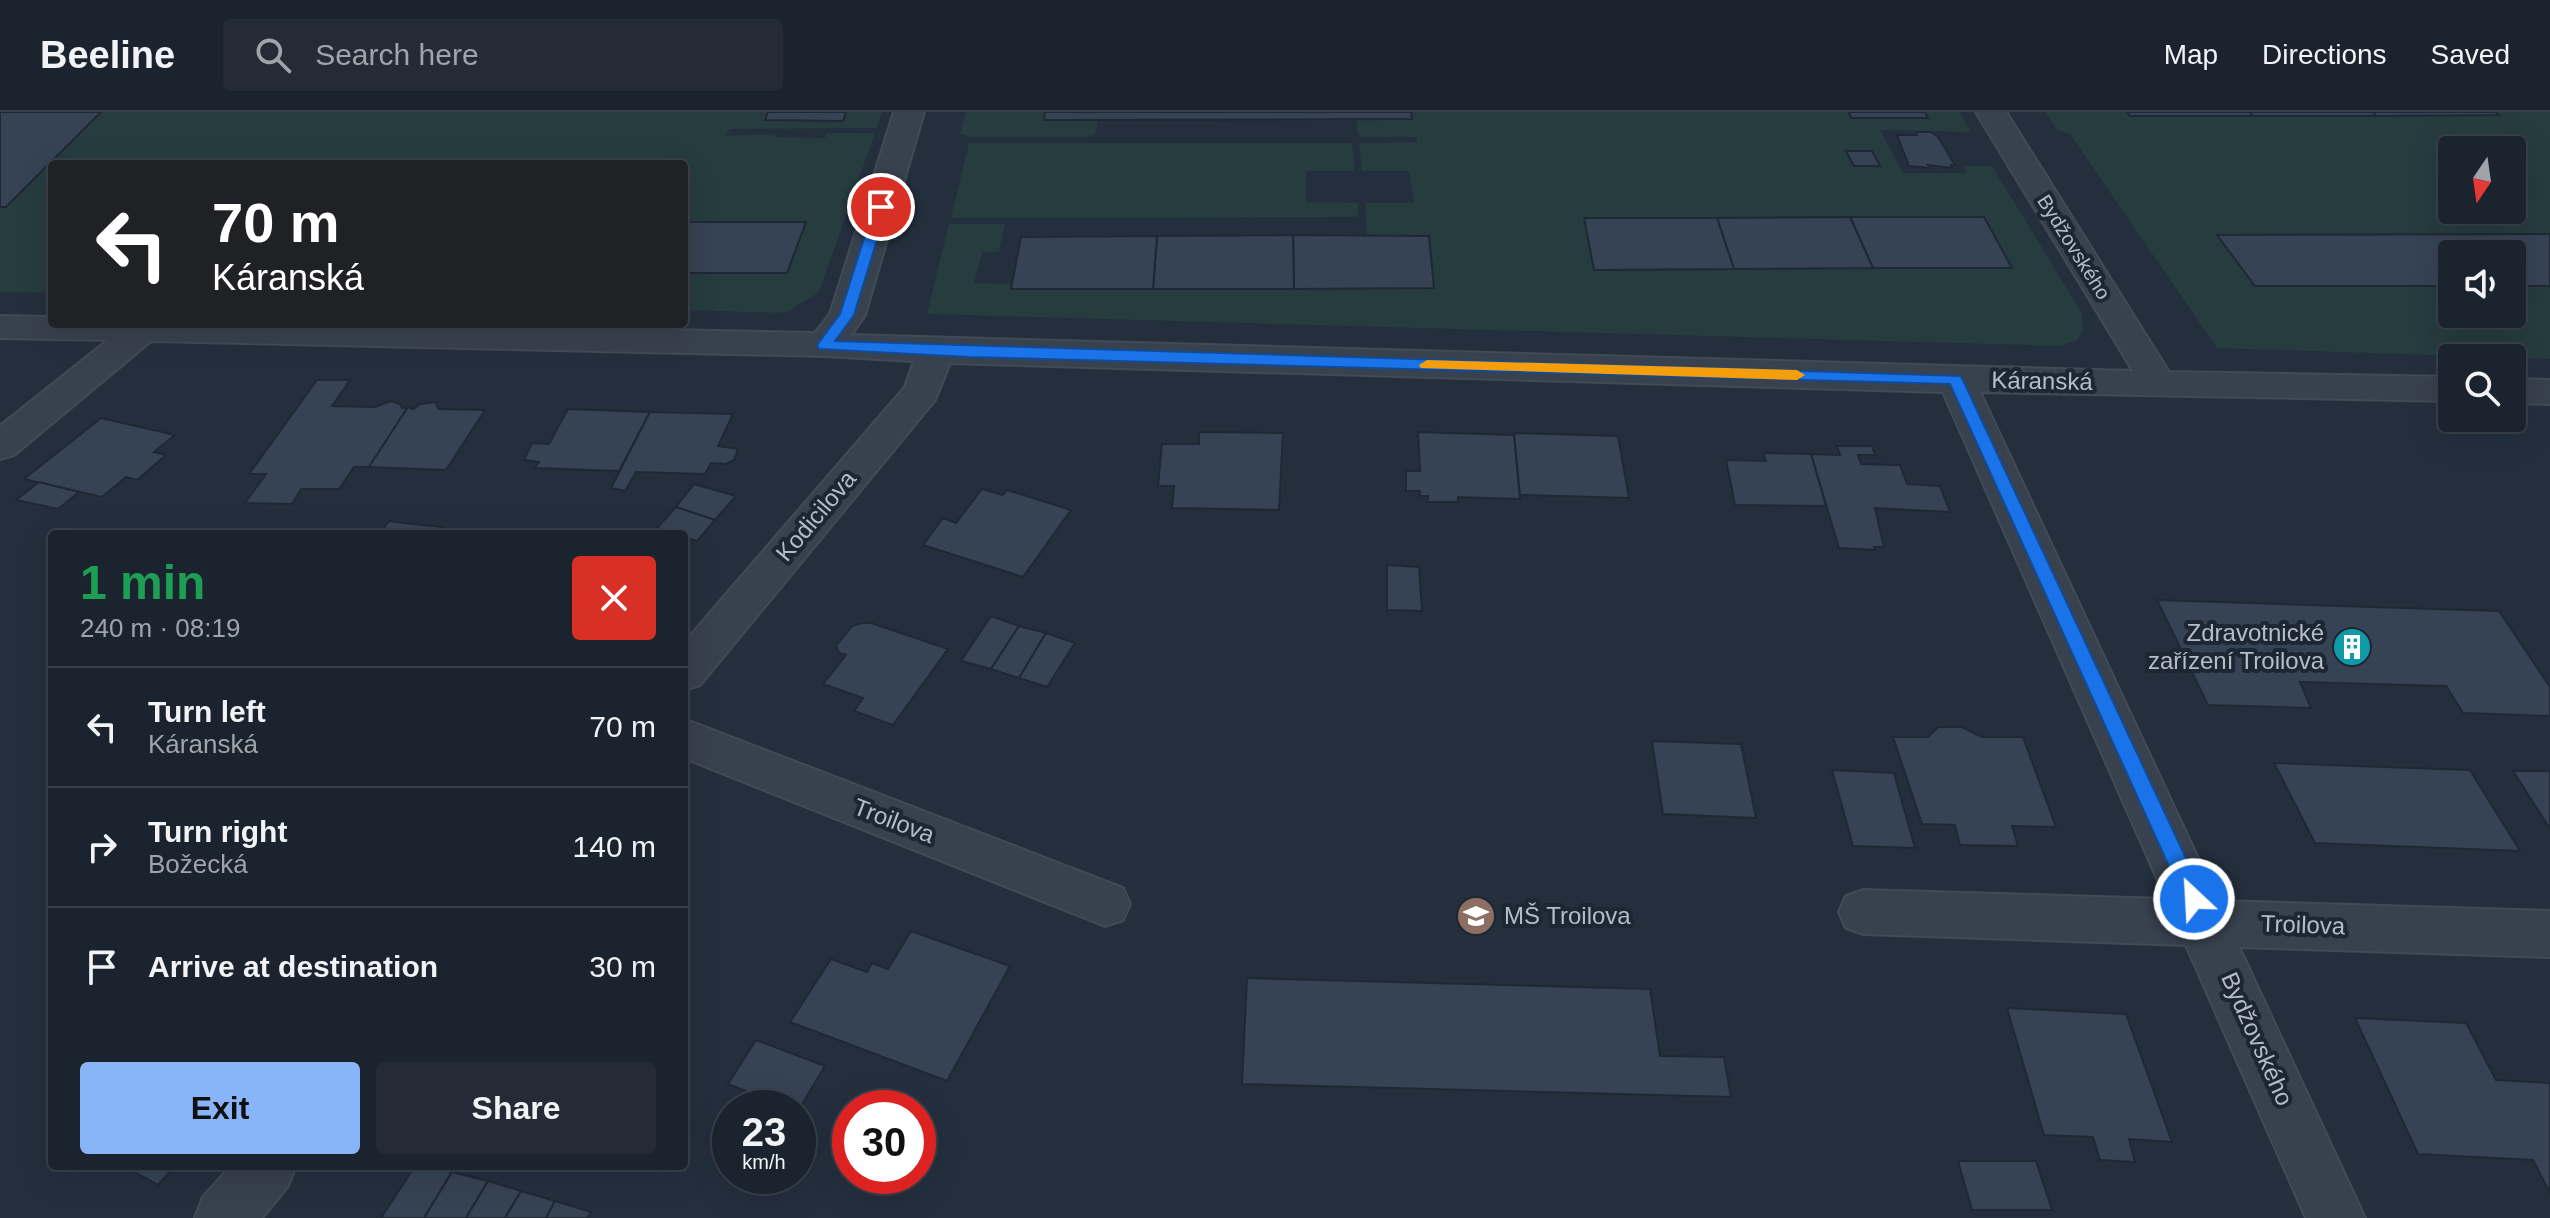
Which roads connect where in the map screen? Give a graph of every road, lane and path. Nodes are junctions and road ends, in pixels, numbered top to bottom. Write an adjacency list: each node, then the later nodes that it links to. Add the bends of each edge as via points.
1 (909, 112): 5 (street, via 847,315)
2 (1991, 112): 8 (street, Bydžovského)
3 (0, 327): 4 (street, Káranská)
4 (143, 330): 5 (street, Káranská); 12 (street)
5 (825, 345): 6 (street, Káranská)
6 (936, 351): 7 (street, Káranská); 13 (street, Kodicilova, via 922,391)
7 (1956, 380): 8 (street, Káranská); 17 (street, Bydžovského)
8 (2158, 383): 9 (street, Káranská)
9 (2438, 389)
10 (2526, 391): 11 (street)
11 (2550, 392)
12 (0, 446)
13 (688, 668)
14 (688, 740): 15 (street, Troilova)
15 (1105, 904)
16 (1864, 912): 17 (street, Troilova)
17 (2205, 922): 18 (street, Troilova); 21 (street, Bydžovského)
18 (2550, 934)
19 (265, 1170): 20 (street)
20 (224, 1218)
21 (2336, 1218)

